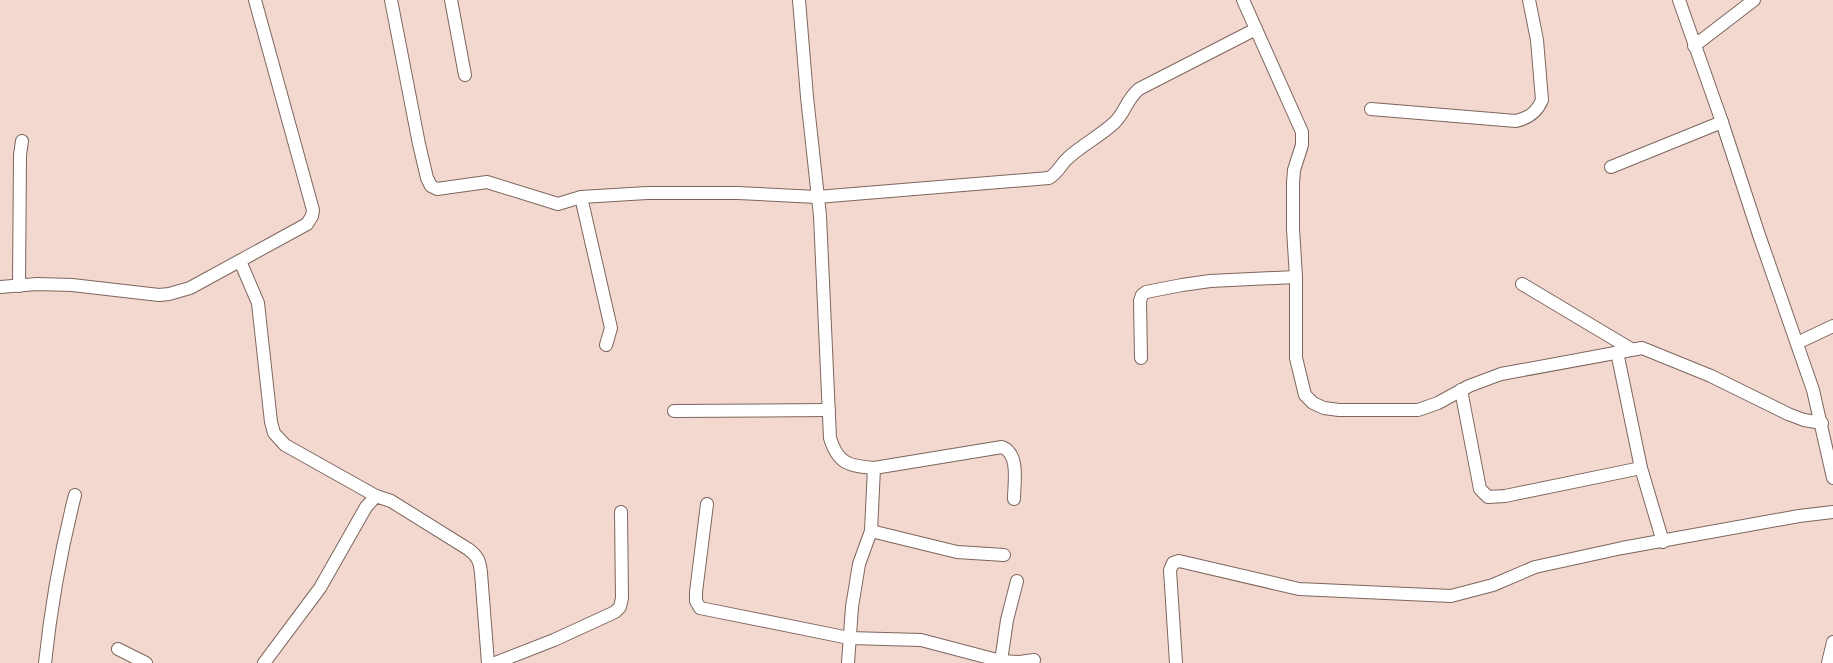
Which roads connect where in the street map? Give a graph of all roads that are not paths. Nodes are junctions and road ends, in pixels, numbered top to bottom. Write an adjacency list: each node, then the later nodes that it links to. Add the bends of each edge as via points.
1 (255, 0): 18 (street, via 312,216 307,224)
2 (391, 0): 16 (street, via 419,144 431,186 440,190 487,182 558,204)
3 (451, 0): 11 (street)
4 (799, 0): 17 (street)
5 (1243, 0): 9 (street)
6 (1529, 0): 12 (street, via 1537,40 1542,100 1525,119 1516,121)
7 (1679, 0): 10 (street)
8 (1754, 0): 10 (street)
9 (1256, 29): 17 (street, via 1140,89 1127,101 1113,124 1067,159 1049,178); 19 (street, via 1302,132 1293,183)
10 (1694, 46): 13 (street)
11 (465, 75)
12 (1370, 110)
13 (1722, 122): 15 (street); 24 (street)
14 (22, 141): 21 (street)
15 (1611, 167)
16 (581, 197): 17 (street, via 647,193); 25 (street, via 611,328)
17 (818, 197): 30 (street)
18 (240, 261): 21 (street, via 190,288 169,294 72,284); 37 (street, via 258,303 270,422 274,434 285,445)
19 (1296, 277): 28 (street, via 1210,282 1146,292 1140,301); 29 (street, via 1296,358 1305,395 1313,403 1339,410 1407,411 1429,407)
20 (1522, 284): 26 (street)
21 (19, 286): 22 (street)
22 (0, 287)
23 (1833, 326): 24 (street)
24 (1797, 343): 32 (street)
25 (606, 345)
26 (1631, 350): 27 (street); 32 (street, via 1649,350 1788,414)
27 (1617, 352): 29 (street, via 1501,374); 34 (street)
28 (1141, 358)
29 (1461, 390): 34 (street, via 1480,490 1488,497)
30 (829, 410): 31 (street); 33 (street, via 830,438 838,455 850,465)
31 (674, 411)
32 (1822, 423): 35 (street)
33 (874, 468): 38 (street, via 1002,446 1009,451 1014,463); 42 (street)
34 (1641, 468): 43 (street)
35 (1833, 478)
36 (75, 494): 51 (street, via 56,578)
37 (376, 496): 53 (street, via 366,507 320,588); 54 (street, via 468,549 480,561)
38 (1014, 499)
39 (707, 504): 46 (street, via 696,592 700,608)
40 (621, 512): 55 (street, via 620,607 554,640)
41 (1833, 512): 43 (street)
42 (871, 531): 44 (street, via 957,552); 46 (street, via 859,564)
43 (1662, 542): 57 (street, via 1535,567 1451,596 1299,589 1179,561 1173,563 1170,570)
44 (1004, 555)
45 (1017, 581): 50 (street)
46 (849, 638): 50 (street, via 922,640); 56 (street)
47 (1833, 642): 58 (street)
48 (118, 649): 52 (street)
49 (1034, 660): 50 (street)
50 (1001, 661)
51 (45, 663)
52 (146, 663)
53 (264, 663)
54 (488, 663)
55 (495, 663)
56 (848, 663)
57 (1176, 663)
58 (1828, 663)

